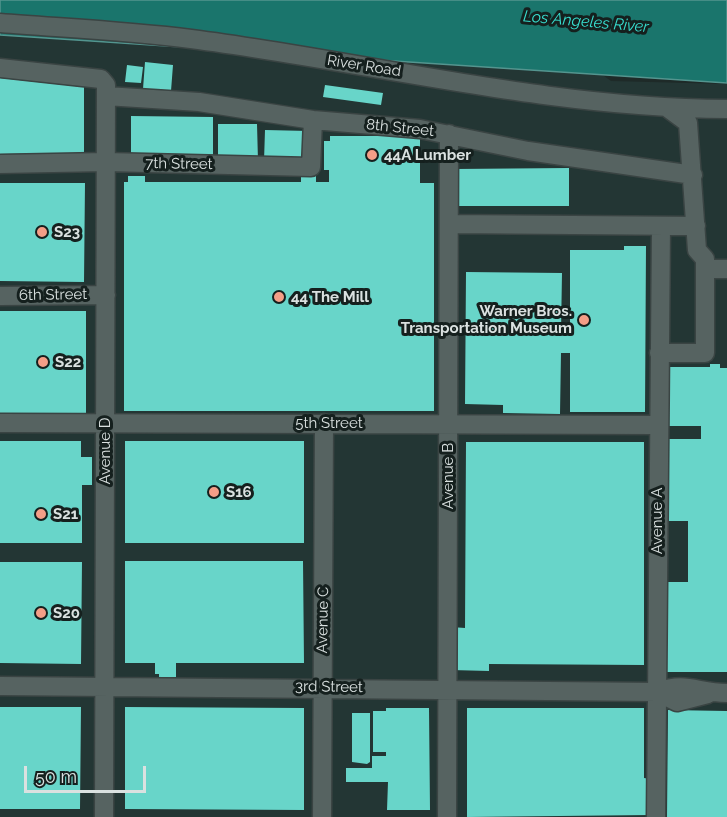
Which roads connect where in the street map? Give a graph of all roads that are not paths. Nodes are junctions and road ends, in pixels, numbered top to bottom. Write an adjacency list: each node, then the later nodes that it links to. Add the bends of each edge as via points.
1 (0, 23): 4 (lane, River Road, via 190,39 591,102)
2 (0, 68): 3 (lane, 8th Street, via 101,79)
3 (106, 90): 6 (lane, 8th Street); 8 (lane, Avenue D)
4 (669, 109): 5 (lane, River Road); 10 (lane, via 688,123)
5 (727, 109)
6 (313, 120): 7 (lane, 8th Street); 8 (lane, 7th Street, via 311,167)
7 (449, 134): 10 (lane, 8th Street, via 528,151); 11 (lane, Avenue B)
8 (106, 162): 9 (lane, 7th Street); 16 (lane, Avenue D)
9 (0, 164)
10 (693, 175): 13 (lane)
11 (448, 224): 12 (lane); 22 (lane, Avenue B)
12 (661, 226): 13 (lane); 18 (lane, Avenue A)
13 (696, 226): 14 (lane, via 697,250 705,259)
14 (705, 269): 15 (lane); 18 (lane, via 705,353)
15 (727, 269)
16 (106, 295): 17 (lane, 6th Street); 20 (lane, Avenue D)
17 (0, 296)
18 (659, 353): 23 (lane, Avenue A)
19 (0, 423): 20 (lane, 5th Street)
20 (105, 423): 21 (lane, 5th Street); 25 (lane, Avenue D)
21 (324, 423): 22 (lane, 5th Street); 26 (lane, Avenue C)
22 (448, 424): 23 (lane, 5th Street); 27 (lane, Avenue B)
23 (657, 425): 28 (lane, Avenue A)
24 (0, 686): 25 (lane, 3rd Street)
25 (105, 686): 26 (lane, 3rd Street); 30 (lane, Avenue D)
26 (322, 687): 27 (lane, 3rd Street); 31 (lane, Avenue C)
27 (447, 688): 28 (lane, 3rd Street); 32 (lane, Avenue B)
28 (657, 692): 29 (lane, 3rd Street, via 677,702); 33 (lane, Avenue A)
29 (720, 693)
30 (104, 817)
31 (322, 817)
32 (447, 817)
33 (656, 817)

